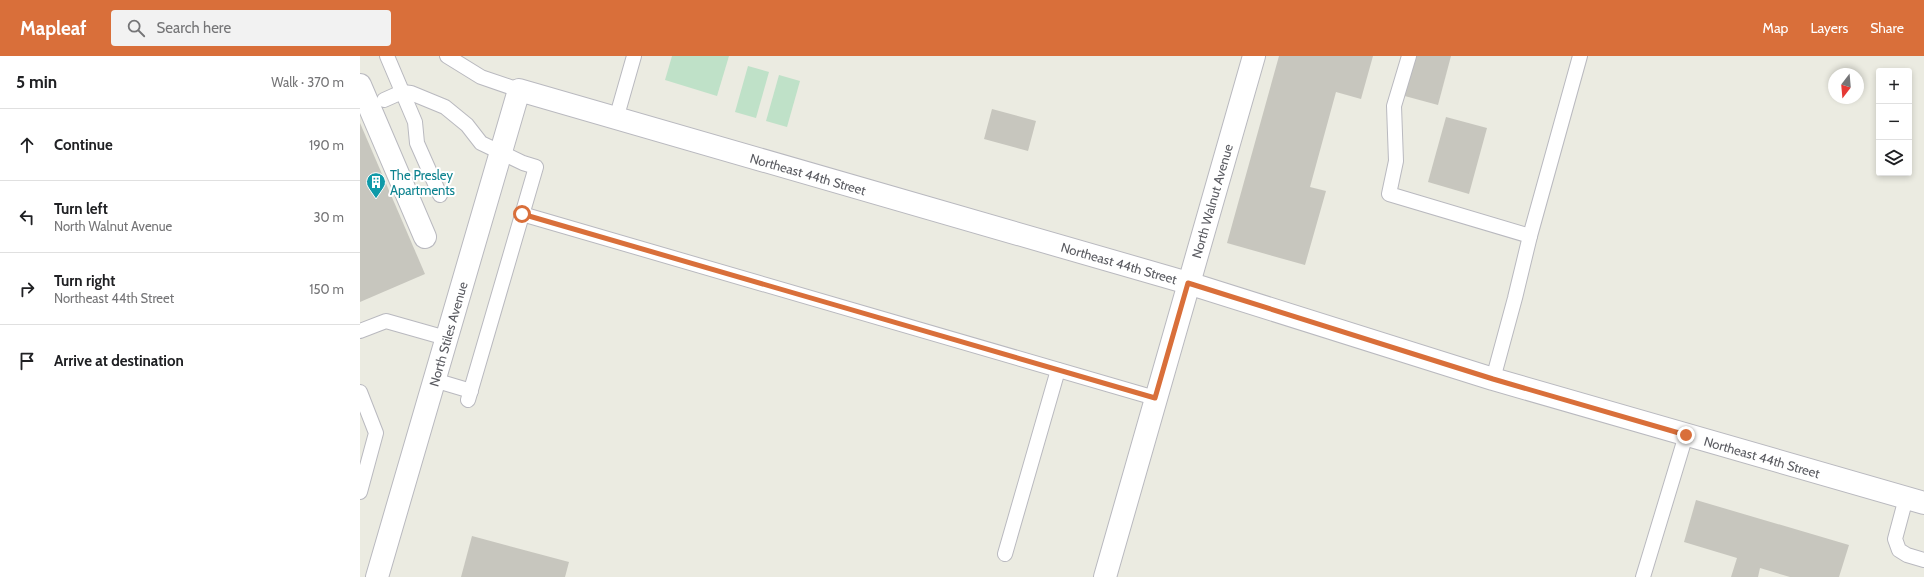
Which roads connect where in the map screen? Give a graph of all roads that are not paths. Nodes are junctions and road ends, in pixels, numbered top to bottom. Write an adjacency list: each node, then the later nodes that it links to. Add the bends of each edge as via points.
1 (387, 56): 9 (lane)
2 (447, 56): 8 (lane, via 481,77)
3 (634, 56): 11 (lane)
4 (1254, 56): 17 (street, North Walnut Avenue)
5 (1409, 56): 16 (lane, via 1394,106 1396,161 1389,194)
6 (1580, 56): 16 (lane)
7 (360, 85): 15 (street)
8 (519, 90): 11 (street, Northeast 44th Street); 12 (street, North Stiles Avenue)
9 (402, 92): 10 (lane); 12 (lane, via 411,93 445,107 467,125 481,143); 13 (lane, via 415,122 417,143)
10 (384, 100)
11 (616, 119): 17 (street, Northeast 44th Street)
12 (501, 153): 14 (lane, via 523,164 536,167); 19 (street, North Stiles Avenue)
13 (440, 195)
14 (522, 214): 20 (lane); 22 (lane, via 470,395)
15 (426, 236)
16 (1530, 236): 21 (lane)
17 (1188, 283): 21 (street, Northeast 44th Street); 24 (street, North Walnut Avenue)
18 (360, 331): 19 (lane, via 386,321)
19 (446, 338): 22 (street, North Stiles Avenue)
20 (1058, 370): 24 (lane); 28 (lane)
21 (1493, 379): 25 (street, Northeast 44th Street)
22 (434, 380): 30 (street, North Stiles Avenue)
23 (360, 392): 26 (lane, via 376,432)
24 (1155, 398): 31 (street, North Walnut Avenue)
25 (1686, 435): 27 (street, Northeast 44th Street); 32 (lane)
26 (360, 492)
27 (1915, 501): 29 (lane, via 1896,539 1899,550)
28 (1005, 554)
29 (1924, 560)
30 (377, 577)
31 (1105, 577)
32 (1643, 577)

